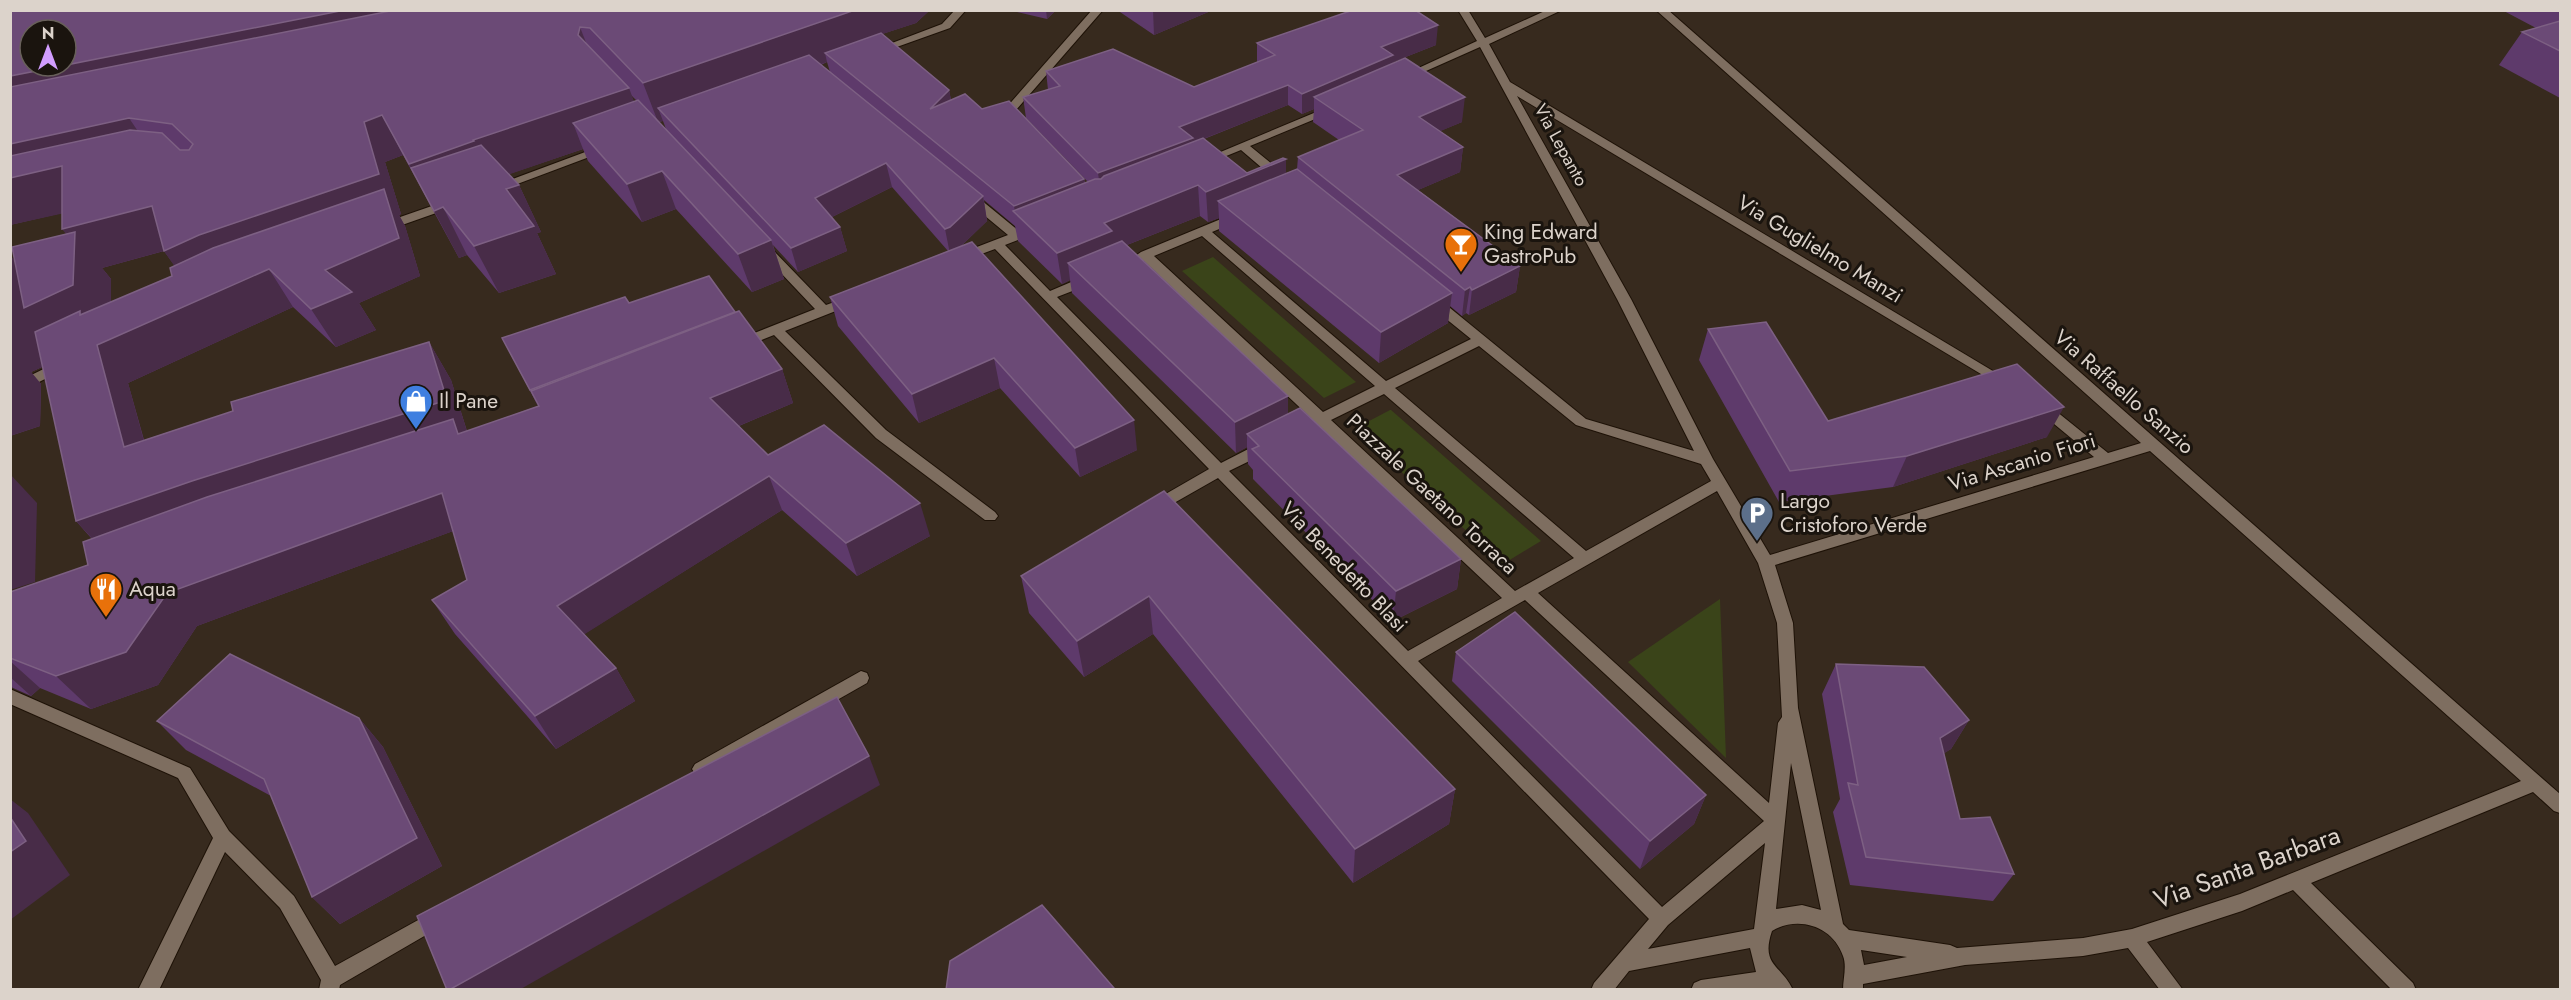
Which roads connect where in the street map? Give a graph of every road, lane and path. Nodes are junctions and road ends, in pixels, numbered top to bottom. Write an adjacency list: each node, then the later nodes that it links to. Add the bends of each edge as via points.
1 (961, 10): 7 (street, via 946,26)
2 (1098, 10): 11 (street, via 1010,110)
3 (1463, 10): 6 (street, Via Lepanto)
4 (1557, 10): 6 (street)
5 (1661, 10): 43 (street, Via Raffaello Sanzio)
6 (1484, 43): 8 (street); 9 (street, Via Lepanto)
7 (860, 57)
8 (1396, 80)
9 (1505, 84): 40 (street, Via Guglielmo Manzi); 45 (street, Via Lepanto, via 1624,299)
10 (1341, 104): 13 (street)
11 (1026, 127)
12 (621, 142): 16 (street)
13 (1243, 146): 14 (street); 15 (street)
14 (1188, 168)
15 (1288, 183)
16 (488, 190)
17 (963, 192): 23 (street)
18 (466, 198): 22 (street)
19 (1245, 213): 21 (street)
20 (1048, 224): 23 (street)
21 (1203, 231): 26 (street); 39 (street)
22 (366, 234)
23 (1017, 236): 25 (street)
24 (759, 242): 33 (street)
25 (997, 244): 28 (street); 32 (street, Via Benedetto Blasi)
26 (1145, 255): 27 (street); 42 (street, Piazzale Gaetano Torraca)
27 (1124, 264)
28 (943, 265)
29 (1102, 274): 32 (street)
30 (867, 294): 33 (street)
31 (1425, 295): 35 (street)
32 (1049, 296): 46 (street, Via Benedetto Blasi)
33 (824, 311): 34 (street)
34 (776, 330): 36 (street); 48 (street, via 881,434)
35 (1480, 340): 39 (street, Piazzale Gaetano Torraca); 45 (street, via 1581,422)
36 (722, 351)
37 (75, 359): 38 (street)
38 (10, 387)
39 (1385, 387): 42 (street, Piazzale Gaetano Torraca); 50 (street)
40 (2013, 387)
41 (2033, 399): 44 (street)
42 (1321, 419): 46 (street, Piazzale Gaetano Torraca); 52 (street, Piazzale Gaetano Torraca)
43 (2152, 445): 44 (street, Via Ascanio Fiori); 58 (street, Via Raffaello Sanzio)
44 (2106, 459): 51 (street, Via Ascanio Fiori)
45 (1706, 460): 47 (street)
46 (1219, 470): 49 (street, Piazzale Gaetano Torraca); 53 (street, Via Benedetto Blasi)
47 (1720, 483): 50 (street, Piazzale Gaetano Torraca); 51 (street)
48 (990, 516)
49 (1140, 516)
50 (1585, 559): 52 (street, Piazzale Gaetano Torraca)
51 (1766, 562): 56 (street, via 1785,623)
52 (1520, 595): 53 (street, Piazzale Gaetano Torraca); 60 (street)
53 (1405, 660): 64 (street, Via Benedetto Blasi)
54 (861, 678): 57 (street)
55 (10, 696): 61 (street, via 184,773)
56 (1789, 708): 60 (street); 66 (street)
57 (684, 778)
58 (2536, 783): 59 (street, Via Raffaello Sanzio); 62 (street, Via Santa Barbara)
59 (2560, 805)
60 (1777, 820): 64 (street); 65 (street)
61 (223, 837): 70 (street, via 287,902); 73 (street)
62 (2295, 880): 67 (street, Via Santa Barbara); 77 (street)
63 (456, 908): 70 (street)
64 (1660, 919): 69 (street)
65 (1762, 931): 66 (street, via 1775,917 1802,913 1818,918); 69 (street); 71 (street, via 1758,951)
66 (1840, 933): 68 (street); 72 (street, via 1853,954)
67 (2132, 938): 68 (street, Via Santa Barbara, via 2083,947); 76 (street)
68 (1965, 956): 72 (street)
69 (1623, 963): 74 (street)
70 (330, 984)
71 (1776, 984): 75 (street)
72 (1852, 985)
73 (147, 990)
74 (1601, 990)
75 (1701, 990)
76 (2173, 990)
77 (2406, 990)

